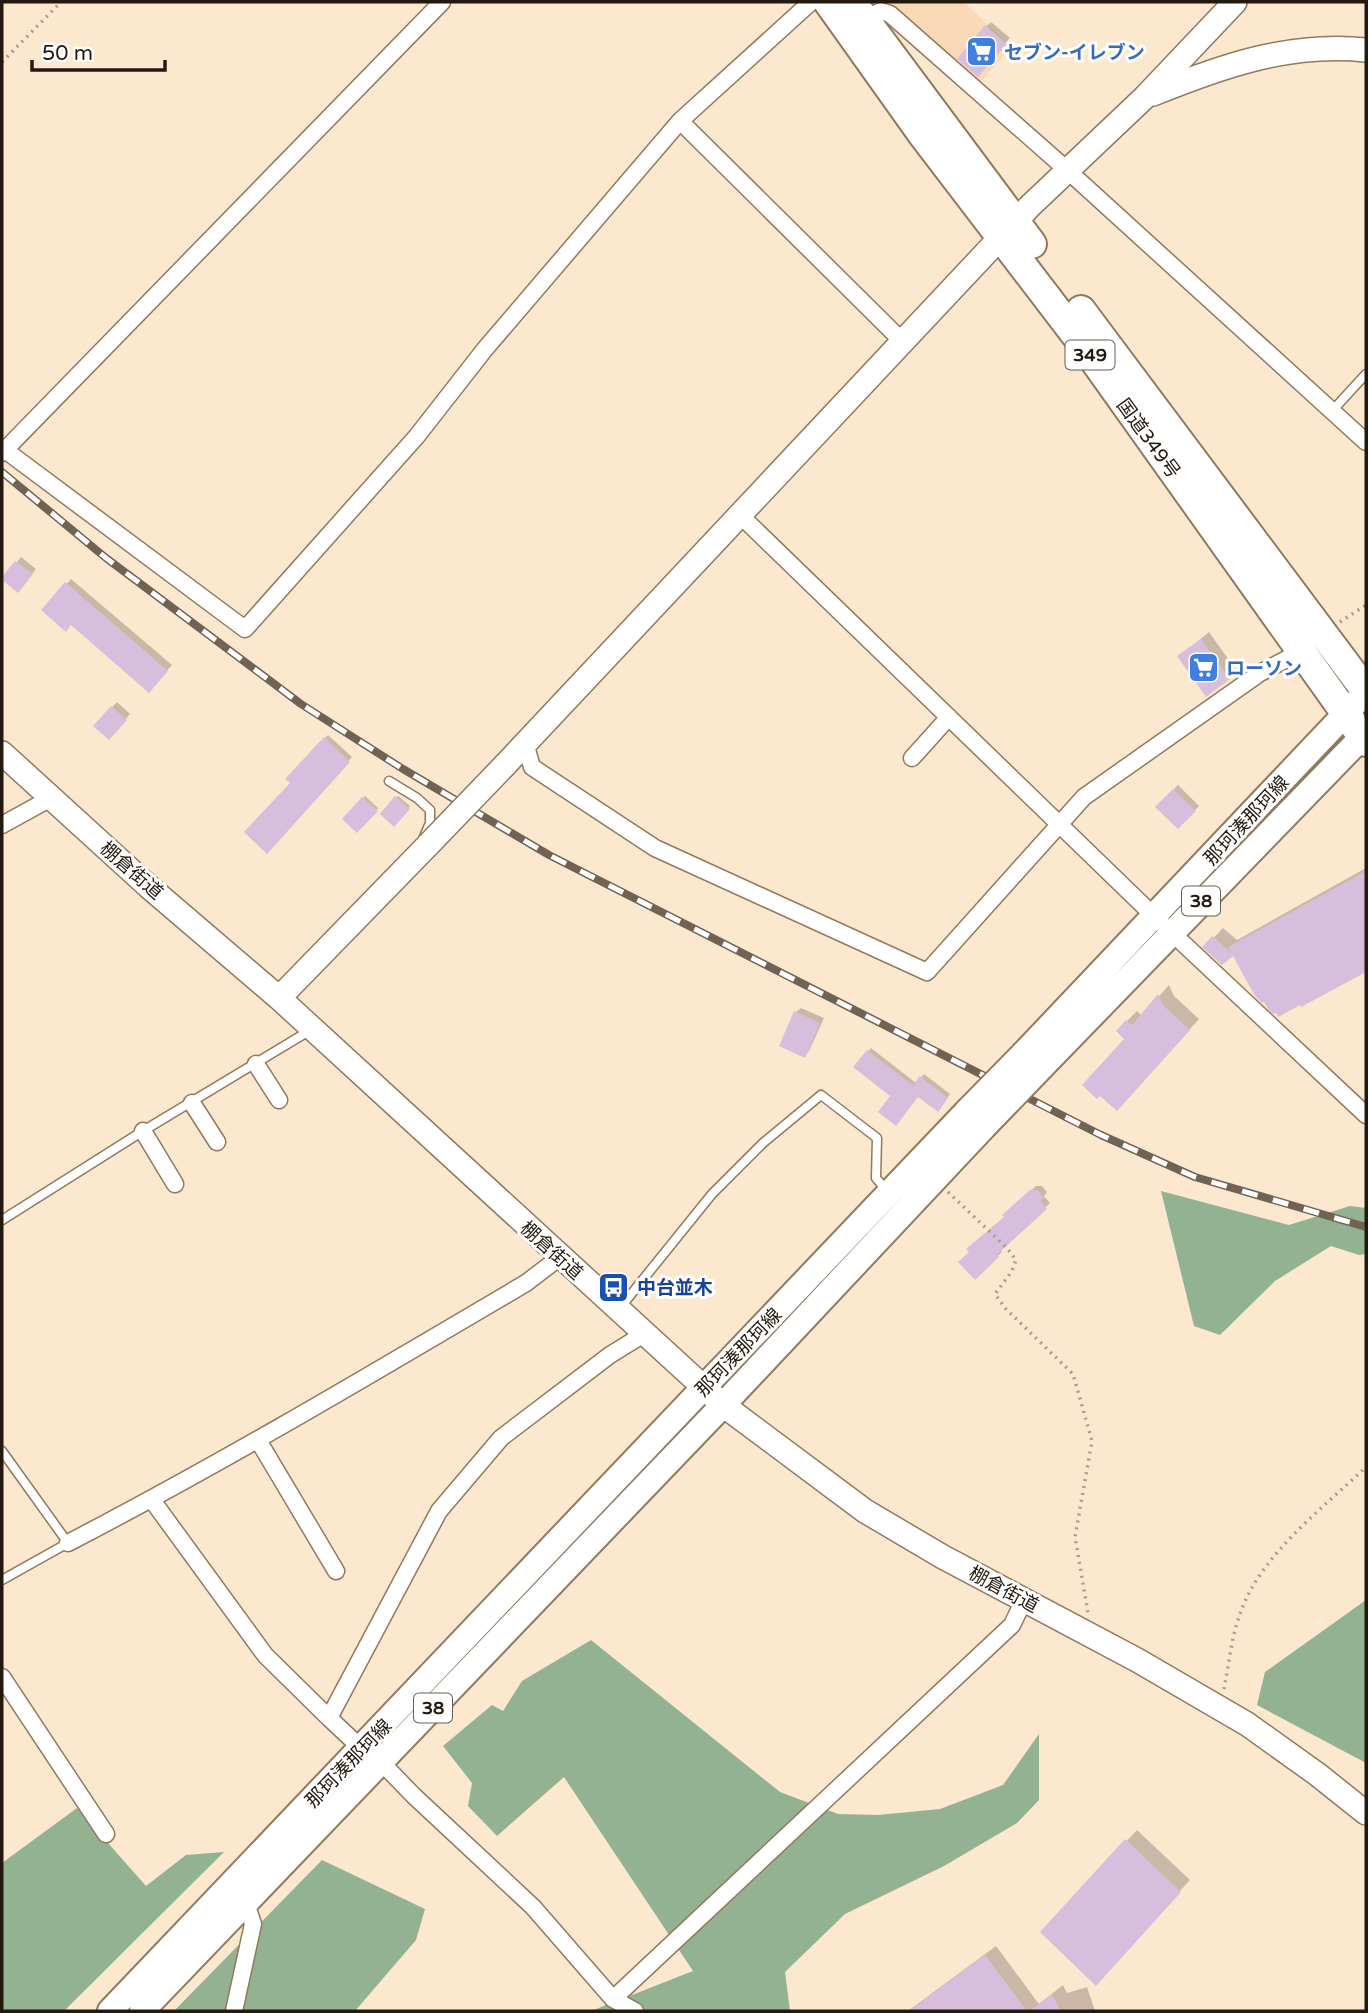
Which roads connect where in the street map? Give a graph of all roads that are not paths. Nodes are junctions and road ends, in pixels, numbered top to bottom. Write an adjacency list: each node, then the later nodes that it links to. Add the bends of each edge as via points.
1 (442, 2): 15 (street)
2 (811, 2): 8 (street)
3 (828, 2): 10 (highway, 国道349号 / 349, via 922,134)
4 (1235, 2): 7 (street)
5 (859, 10): 9 (street, via 890,14); 10 (highway, 国道349号 / 349)
6 (1366, 50): 7 (street, via 1306,48 1263,56)
7 (1145, 97): 9 (street)
8 (680, 121): 11 (street); 15 (street, via 416,436 245,629)
9 (1066, 169): 10 (street); 13 (street)
10 (1009, 230): 11 (street); 17 (highway, 国道349号 / 349, via 1081,342); 18 (highway, 国道349号 / 349)
11 (903, 342): 16 (street)
12 (1366, 374): 13 (lane)
13 (1332, 411): 14 (street)
14 (1366, 442)
15 (3, 451)
16 (740, 515): 20 (street); 22 (street)
17 (1302, 651): 19 (highway, 国道349号 / 349); 27 (street, via 1261,673 1084,797)
18 (1366, 691): 19 (main road, 那珂湊那珂線 / 38)
19 (1345, 714): 21 (highway, 国道349号 / 349); 30 (main road, 那珂湊那珂線 / 38)
20 (949, 717): 24 (street); 27 (street)
21 (1365, 737): 30 (main road, 那珂湊那珂線 / 38)
22 (525, 743): 27 (street, via 532,767 655,848 927,972); 29 (street, bridge)
23 (2, 753): 26 (street, 棚倉街道)
24 (912, 758)
25 (389, 781): 29 (lane, via 430,810)
26 (51, 798): 28 (street); 31 (street, 棚倉街道)
27 (1059, 824): 30 (street)
28 (2, 825)
29 (423, 850): 31 (street)
30 (1163, 925): 36 (street); 37 (main road, 那珂湊那珂線 / 38, bridge)
31 (279, 998): 32 (street, 棚倉街道)
32 (313, 1029): 33 (lane); 43 (street, 棚倉街道)
33 (256, 1064): 34 (street); 35 (lane)
34 (279, 1100)
35 (192, 1103): 38 (lane); 39 (street)
36 (1366, 1115)
37 (976, 1119): 41 (main road, 那珂湊那珂線 / 38); 47 (main road, 那珂湊那珂線 / 38)
38 (143, 1131): 40 (street); 42 (lane)
39 (217, 1142)
40 (175, 1184)
41 (889, 1193): 44 (lane, via 876,1178 877,1138 821,1095 762,1143 712,1194); 46 (main road, 那珂湊那珂線 / 38)
42 (2, 1220)
43 (560, 1257): 44 (street, 棚倉街道); 48 (street, via 526,1283)
44 (618, 1310): 45 (street, 棚倉街道)
45 (643, 1334): 46 (street, 棚倉街道); 56 (street, via 501,1438 439,1511)
46 (703, 1388): 47 (street, 棚倉街道); 57 (main road, 那珂湊那珂線 / 38)
47 (723, 1405): 54 (street, 棚倉街道, via 865,1511); 57 (main road, 那珂湊那珂線 / 38)
48 (258, 1440): 50 (street); 52 (street)
49 (2, 1451): 51 (lane)
50 (152, 1500): 51 (street); 56 (street, via 265,1655)
51 (68, 1543): 53 (lane)
52 (335, 1571)
53 (2, 1580)
54 (1024, 1600): 58 (street, 棚倉街道, via 1247,1724); 61 (street, via 1012,1625)
55 (2, 1677): 59 (street)
56 (329, 1718): 57 (street)
57 (371, 1755): 60 (main road, 那珂湊那珂線 / 38); 61 (street, via 533,1907); 62 (main road, 那珂湊那珂線 / 38)
58 (1366, 1813)
59 (106, 1834)
60 (246, 1903): 63 (main road, 那珂湊那珂線 / 38); 64 (street, via 253,1924)
61 (613, 1999): 65 (street)
62 (110, 2011)
63 (142, 2011)
64 (234, 2011)
65 (635, 2011)

